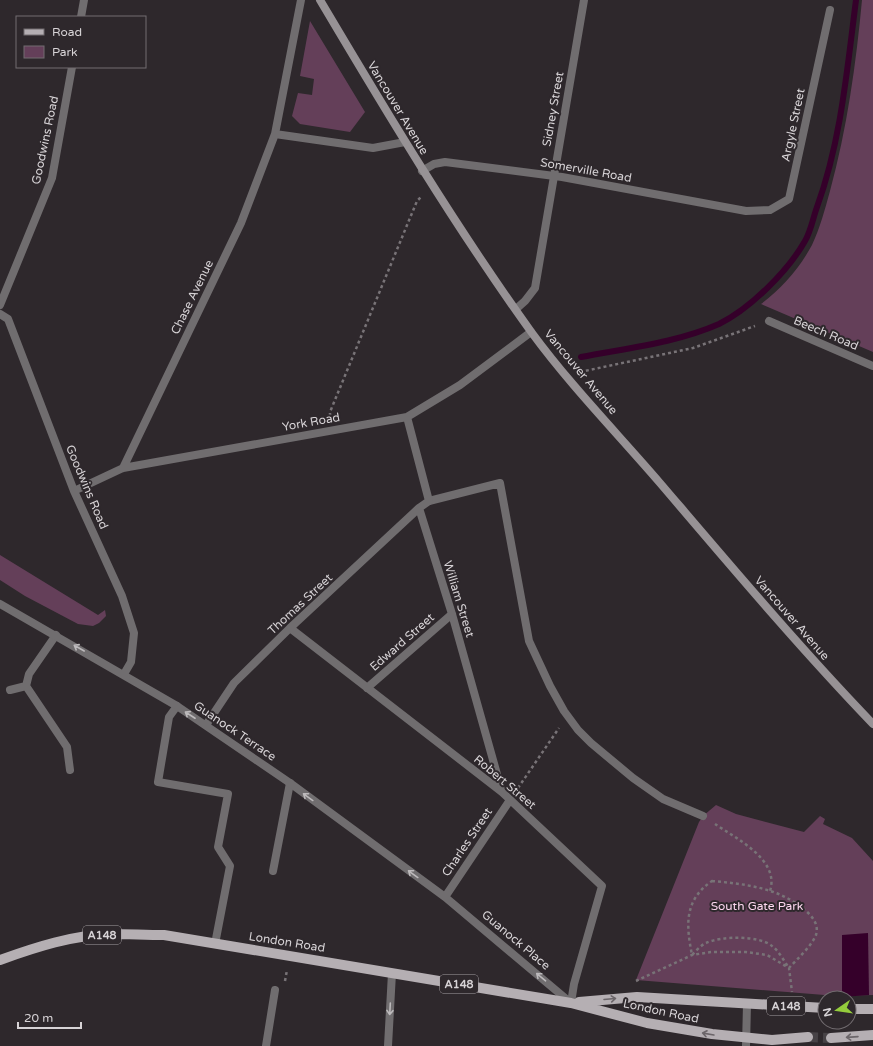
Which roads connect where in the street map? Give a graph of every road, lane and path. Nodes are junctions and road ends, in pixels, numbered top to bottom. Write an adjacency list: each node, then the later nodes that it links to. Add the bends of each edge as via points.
1 (84, 0): 6 (street)
2 (301, 0): 8 (street, Chase Avenue)
3 (320, 0): 9 (main road, Vancouver Avenue)
4 (584, 0): 11 (street, Sidney Street)
5 (830, 10): 13 (street, Argyle Street, via 789,198 770,210)
6 (81, 16)
7 (72, 68): 14 (street, Goodwins Road, via 52,178)
8 (274, 134): 9 (street, via 373,148); 23 (street, Chase Avenue, via 241,223)
9 (405, 142): 10 (main road, Vancouver Avenue)
10 (422, 171): 11 (street, Somerville Road, via 434,164 445,162); 12 (main road, Vancouver Avenue)
11 (553, 176): 13 (street, Somerville Road); 15 (street, Sidney Street, via 535,288)
12 (432, 186): 15 (main road, Vancouver Avenue, via 470,246); 22 (path, via 417,201 330,412)
13 (746, 211)
14 (0, 305)
15 (516, 308): 18 (main road, Vancouver Avenue)
16 (0, 314): 24 (street, Goodwins Road, via 8,319)
17 (769, 321): 19 (street, Beech Road); 20 (path, via 693,348)
18 (531, 332): 20 (main road, Vancouver Avenue); 21 (street, York Road, via 460,385)
19 (873, 366)
20 (564, 375): 37 (main road, Vancouver Avenue, via 816,664)
21 (407, 417): 22 (street, York Road); 25 (street)
22 (330, 431): 23 (street, York Road)
23 (123, 468): 24 (street, York Road)
24 (74, 491): 31 (street, Goodwins Road, via 122,596 134,633 131,662)
25 (429, 501): 26 (street); 36 (street, via 500,483 529,641)
26 (419, 508): 28 (street, William Street); 29 (street, Thomas Street)
27 (0, 604): 30 (street, Guanock Terrace)
28 (452, 614): 33 (street, Edward Street); 41 (street, William Street)
29 (290, 628): 33 (street, Robert Street); 38 (street, Thomas Street, via 234,683)
30 (56, 635): 31 (street, Guanock Terrace, one-way to 30); 32 (street, via 29,674)
31 (124, 674): 35 (street, Guanock Terrace)
32 (26, 686): 34 (street); 39 (street, via 67,747)
33 (367, 688): 41 (street, Robert Street)
34 (10, 690)
35 (177, 706): 38 (street, Guanock Terrace, one-way to 35); 47 (street, via 169,717 158,782 228,794 218,847 230,866)
36 (567, 715): 42 (path); 43 (street, via 591,743 633,778 663,799)
37 (873, 724)
38 (206, 725): 40 (street, Guanock Terrace)
39 (70, 770)
40 (290, 784): 44 (street); 46 (street, Guanock Terrace, one-way to 40)
41 (502, 792): 42 (street, Robert Street)
42 (510, 800): 46 (street, Charles Street); 56 (street, Robert Street, via 602,886)
43 (703, 816): 45 (path, via 743,842 758,856 771,872 773,882)
44 (273, 871)
45 (770, 891): 48 (path, via 743,884 712,881 702,888 694,899 688,920); 51 (path, via 793,900 816,923 816,934)
46 (445, 897): 56 (street, Guanock Place, one-way to 46)
47 (215, 944): 49 (main road, London Road / A148); 50 (main road, London Road / A148, via 164,936 110,934 73,938)
48 (692, 955): 51 (path, via 723,951 756,953 767,955); 51 (path, via 704,943 716,939 744,937 772,945); 53 (path)
49 (289, 956): 52 (main road, London Road / A148); 54 (path, via 285,981)
50 (0, 960)
51 (789, 968): 55 (path)
52 (392, 973): 56 (main road, London Road / A148); 66 (street, one-way to 66)
53 (636, 980)
54 (275, 990): 65 (street)
55 (792, 993)
56 (571, 1002): 57 (main road, London Road / A148, one-way to 57, via 637,996); 64 (main road, London Road / A148, one-way to 56, via 647,1023)
57 (747, 1004): 58 (main road, A148); 64 (street)
58 (817, 1008)
59 (857, 1009): 60 (main road)
60 (873, 1009)
61 (873, 1035): 63 (main road, one-way to 63)
62 (808, 1037): 64 (main road, A148)
63 (831, 1038)
64 (746, 1042)
65 (266, 1046)
66 (388, 1046)

